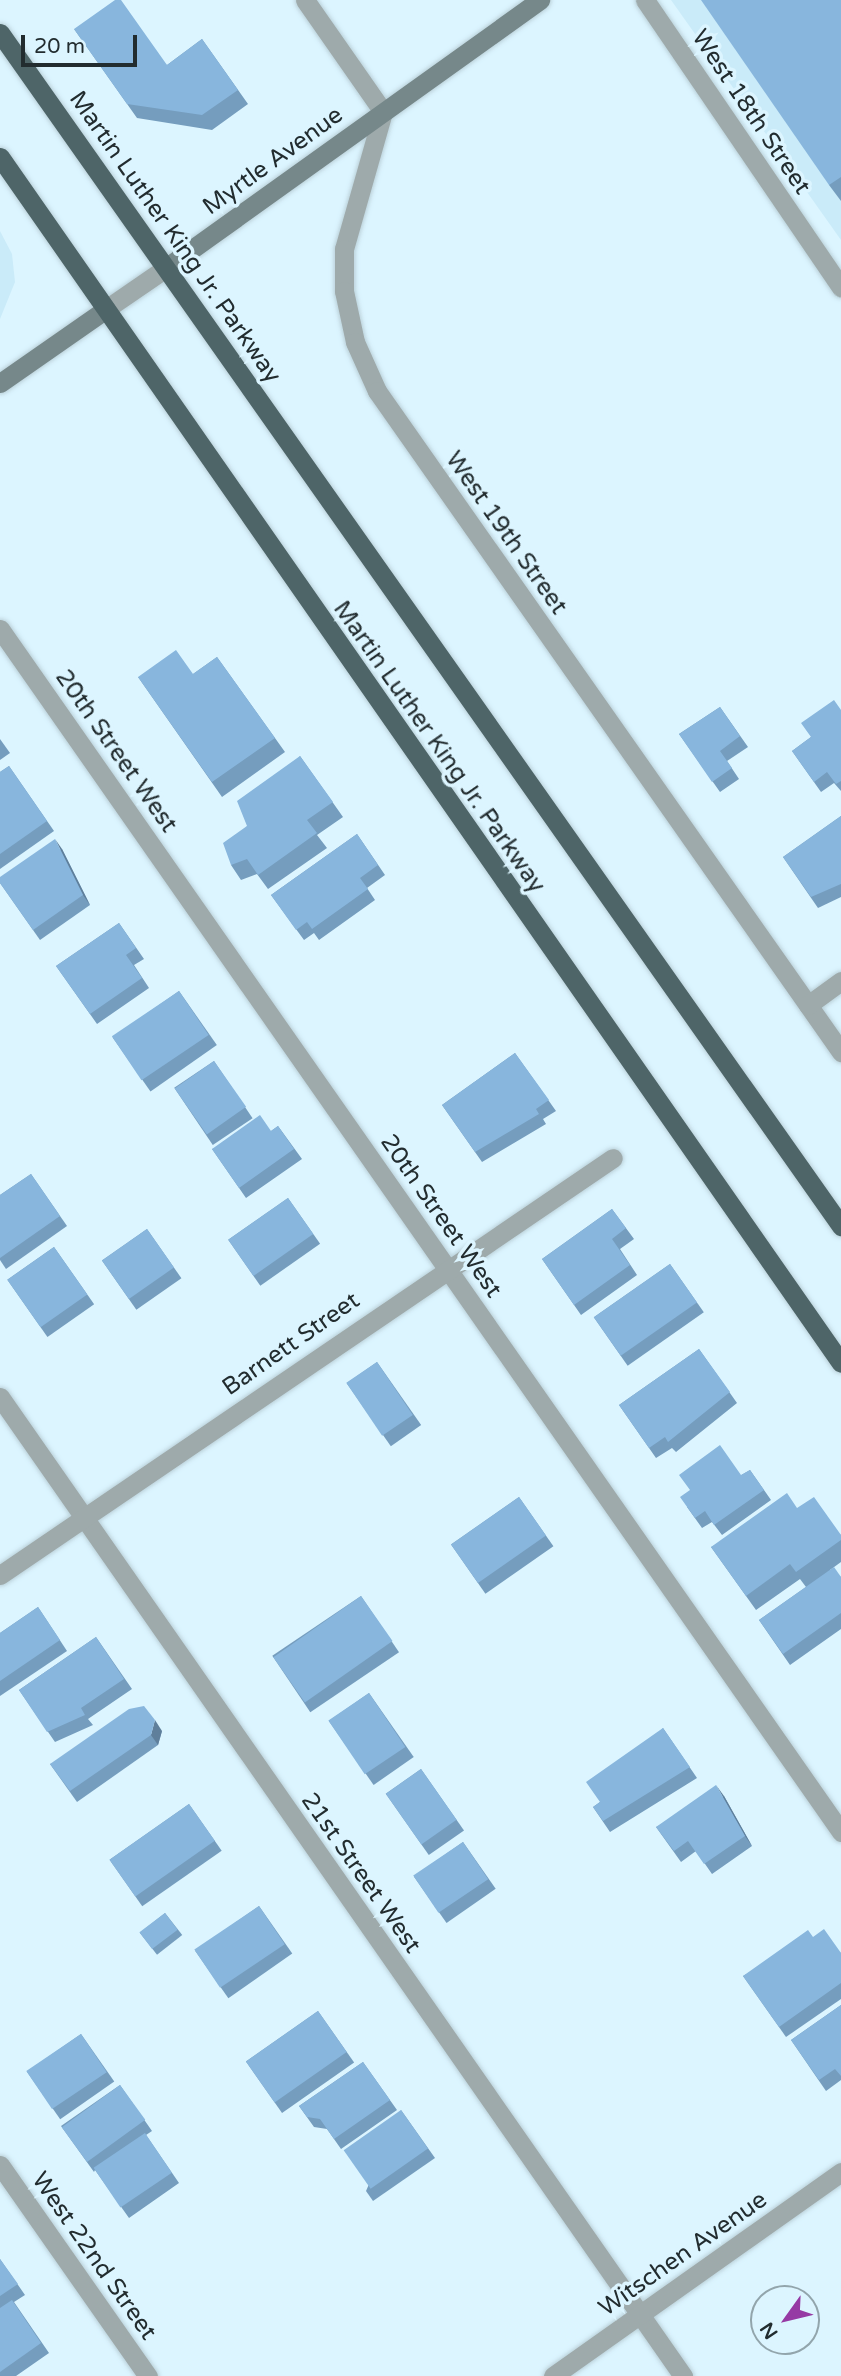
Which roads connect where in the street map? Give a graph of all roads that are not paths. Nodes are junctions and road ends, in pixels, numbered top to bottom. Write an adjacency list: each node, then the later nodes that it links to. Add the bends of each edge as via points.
1 (305, 0): 5 (street)
2 (540, 0): 5 (main road, Myrtle Avenue)
3 (645, 0): 8 (street, West 18th Street)
4 (0, 33): 7 (highway, Martin Luther King Jr. Parkway)
5 (383, 112): 7 (main road, Myrtle Avenue); 13 (street, West 19th Street, via 344,249 344,290 355,342 377,391)
6 (0, 158): 9 (highway, Martin Luther King Jr. Parkway)
7 (167, 267): 9 (street, Myrtle Avenue); 16 (highway, Martin Luther King Jr. Parkway)
8 (841, 287)
9 (106, 309): 10 (main road, Myrtle Avenue); 18 (highway, Martin Luther King Jr. Parkway)
10 (0, 383)
11 (0, 629): 17 (street, 20th Street West)
12 (841, 981): 13 (street)
13 (808, 1005): 14 (street, West 19th Street)
14 (841, 1052)
15 (613, 1158): 17 (street, Barnett Street)
16 (841, 1226)
17 (446, 1266): 20 (street, Barnett Street); 22 (street, 20th Street West)
18 (841, 1363)
19 (0, 1397): 20 (street, 21st Street West)
20 (83, 1517): 21 (street, Barnett Street); 25 (street, 21st Street West)
21 (0, 1575)
22 (841, 1832)
23 (0, 2165): 26 (street, West 22nd Street)
24 (841, 2172): 25 (street, Witschen Avenue)
25 (640, 2315): 27 (street, Witschen Avenue); 28 (street, 21st Street West)
26 (148, 2376)
27 (553, 2376)
28 (683, 2376)

